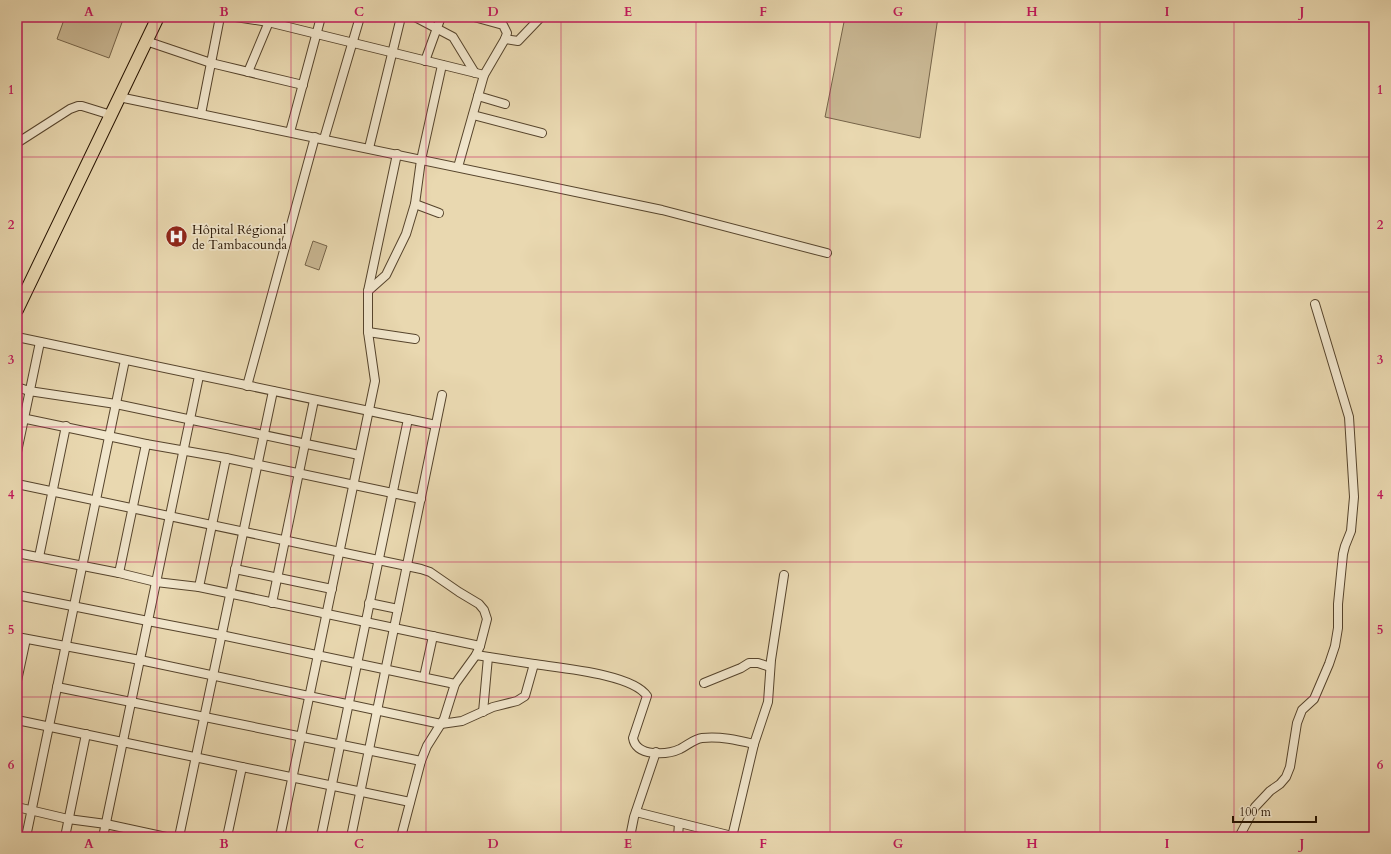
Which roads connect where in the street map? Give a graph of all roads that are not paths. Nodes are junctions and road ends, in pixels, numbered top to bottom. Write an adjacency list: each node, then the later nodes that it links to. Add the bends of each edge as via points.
1 (158, 17): 15 (highway)
2 (220, 17): 19 (street)
3 (236, 17): 11 (street)
4 (321, 17): 13 (street)
5 (360, 17): 16 (street)
6 (401, 17): 17 (street)
7 (415, 17): 12 (street)
8 (441, 17): 12 (street)
9 (474, 17): 14 (street, via 503,25 507,32)
10 (541, 17): 14 (street, via 518,41)
11 (270, 20): 13 (street); 21 (street)
12 (437, 28): 18 (street); 22 (street, via 453,37)
13 (316, 34): 16 (street); 23 (street)
14 (505, 39): 22 (street)
15 (146, 40): 19 (street); 25 (highway)
16 (352, 43): 17 (street); 32 (street)
17 (392, 53): 18 (street); 34 (street)
18 (425, 61): 20 (street)
19 (211, 63): 21 (street); 27 (street)
20 (442, 65): 22 (street); 36 (street)
21 (248, 72): 23 (street)
22 (479, 74): 24 (street)
23 (303, 85): 30 (street)
24 (478, 96): 26 (street); 29 (street)
25 (120, 97): 27 (street); 28 (highway)
26 (505, 104)
27 (201, 114): 30 (street)
28 (111, 115): 33 (street, via 78,106); 42 (highway)
29 (473, 115): 31 (street); 37 (street)
30 (290, 132): 32 (street)
31 (542, 133)
32 (319, 138): 34 (street); 51 (street)
33 (17, 143)
34 (369, 148): 35 (street)
35 (397, 154): 36 (street); 41 (street)
36 (421, 160): 37 (street); 38 (street)
37 (458, 167): 40 (street, via 662,210)
38 (416, 204): 39 (street); 41 (street, via 406,234 386,275)
39 (439, 213)
40 (827, 253)
41 (368, 291): 45 (street)
42 (20, 294): 44 (highway)
43 (1315, 304): 172 (street, via 1349,417 1354,497 1351,531 1343,554 1338,628 1329,664 1314,700 1302,710 1297,723 1290,767 1286,776 1255,807)
44 (17, 310)
45 (368, 332): 47 (street); 58 (street, via 374,381)
46 (17, 337): 48 (street)
47 (415, 339)
48 (40, 342): 49 (street); 53 (street)
49 (125, 360): 50 (street); 57 (street)
50 (199, 376): 51 (street); 61 (street)
51 (247, 386): 54 (street)
52 (17, 387): 53 (street)
53 (29, 390): 57 (street); 59 (street)
54 (273, 391): 56 (street); 64 (street)
55 (442, 395): 62 (street)
56 (314, 400): 58 (street); 67 (street)
57 (116, 404): 61 (street); 65 (street)
58 (368, 411): 60 (street); 70 (street)
59 (20, 417): 63 (street); 69 (street)
60 (408, 419): 62 (street); 77 (street)
61 (190, 420): 64 (street); 68 (street)
62 (436, 425): 78 (street)
63 (66, 426): 65 (street); 76 (street)
64 (263, 435): 67 (street); 72 (street)
65 (110, 436): 66 (street); 79 (street)
66 (146, 444): 68 (street); 80 (street)
67 (305, 444): 70 (street); 73 (street)
68 (184, 450): 71 (street); 81 (street)
69 (17, 452)
70 (359, 455): 75 (street)
71 (226, 458): 72 (street); 82 (street)
72 (257, 464): 73 (street); 83 (street)
73 (299, 473): 75 (street); 84 (street)
74 (17, 484): 76 (street)
75 (353, 484): 77 (street); 85 (street)
76 (53, 491): 79 (street); 87 (street)
77 (392, 493): 78 (street); 88 (street)
78 (421, 499): 89 (street)
79 (96, 500): 80 (street); 90 (street)
80 (132, 508): 81 (street); 92 (street)
81 (170, 516): 82 (street); 95 (street)
82 (212, 524): 83 (street); 96 (street)
83 (243, 531): 84 (street); 91 (street)
84 (285, 540): 85 (street); 94 (street)
85 (339, 551): 88 (street); 97 (street)
86 (17, 553): 87 (street)
87 (39, 557): 90 (street)
88 (378, 559): 89 (street); 101 (street)
89 (407, 565): 103 (street); 112 (street, via 430,572 480,604 487,619)
90 (82, 566): 92 (street); 102 (street)
91 (235, 569): 94 (street); 98 (street)
92 (119, 573): 95 (street)
93 (784, 575): 120 (street)
94 (278, 577): 97 (street); 100 (street)
95 (156, 582): 96 (street); 105 (street)
96 (199, 587): 98 (street)
97 (332, 589): 104 (street)
98 (230, 594): 100 (street); 108 (street)
99 (17, 595): 102 (street)
100 (272, 603): 104 (street)
101 (370, 603): 103 (street); 106 (street)
102 (74, 606): 105 (street); 113 (street)
103 (398, 609): 107 (street)
104 (326, 614): 106 (street); 114 (street)
105 (148, 622): 108 (street); 117 (street)
106 (366, 622): 107 (street); 118 (street)
107 (394, 628): 109 (street); 121 (street)
108 (222, 635): 114 (street); 122 (street)
109 (433, 636): 112 (street); 123 (street)
110 (17, 637): 111 (street)
111 (26, 639): 113 (street); 124 (street)
112 (480, 646): 115 (street)
113 (65, 647): 117 (street); 127 (street)
114 (318, 655): 118 (street); 128 (street)
115 (476, 655): 116 (street); 126 (street)
116 (488, 657): 119 (street); 132 (street)
117 (140, 660): 122 (street); 129 (street)
118 (357, 663): 121 (street); 130 (street)
119 (534, 664): 132 (street, via 525,696); 143 (street, via 609,677 640,689 647,696 633,738 634,743 638,748)
120 (770, 667): 125 (street, via 749,663); 140 (street, via 768,702)
121 (385, 669): 123 (street); 131 (street)
122 (213, 676): 128 (street); 133 (street)
123 (424, 677): 126 (street)
124 (17, 681)
125 (704, 683)
126 (455, 684): 135 (street)
127 (57, 687): 129 (street); 136 (street)
128 (309, 696): 130 (street); 138 (street)
129 (132, 702): 133 (street); 139 (street)
130 (348, 704): 131 (street); 141 (street)
131 (377, 710): 135 (street); 142 (street)
132 (483, 712): 135 (street, via 462,721)
133 (204, 717): 138 (street); 144 (street)
134 (17, 720): 136 (street)
135 (441, 724): 145 (street, via 427,746)
136 (49, 726): 137 (street); 152 (street)
137 (86, 734): 139 (street); 154 (street)
138 (301, 737): 141 (street); 147 (street)
139 (123, 742): 144 (street); 156 (street)
140 (754, 744): 143 (street, via 734,739 704,738 697,739 680,749); 171 (street)
141 (340, 745): 142 (street); 148 (street)
142 (368, 751): 145 (street); 149 (street)
143 (656, 752): 153 (street)
144 (196, 757): 146 (street); 163 (street)
145 (421, 762): 150 (street)
146 (242, 767): 147 (street); 164 (street)
147 (292, 778): 148 (street); 165 (street)
148 (332, 786): 149 (street); 166 (street)
149 (360, 792): 150 (street); 167 (street)
150 (410, 802): 168 (street)
151 (17, 807): 152 (street)
152 (31, 811): 154 (street); 159 (street)
153 (636, 812): 155 (street); 169 (street)
154 (68, 819): 156 (street); 160 (street)
155 (680, 823): 170 (street); 171 (street)
156 (106, 824): 157 (street); 161 (street)
157 (142, 834): 162 (street)
158 (17, 836): 159 (street)
159 (25, 837)
160 (64, 837)
161 (104, 837)
162 (166, 837)
163 (179, 837)
164 (227, 837)
165 (280, 837)
166 (321, 837)
167 (350, 837)
168 (401, 837)
169 (630, 837)
170 (678, 837)
171 (733, 837)
172 (1239, 837)

